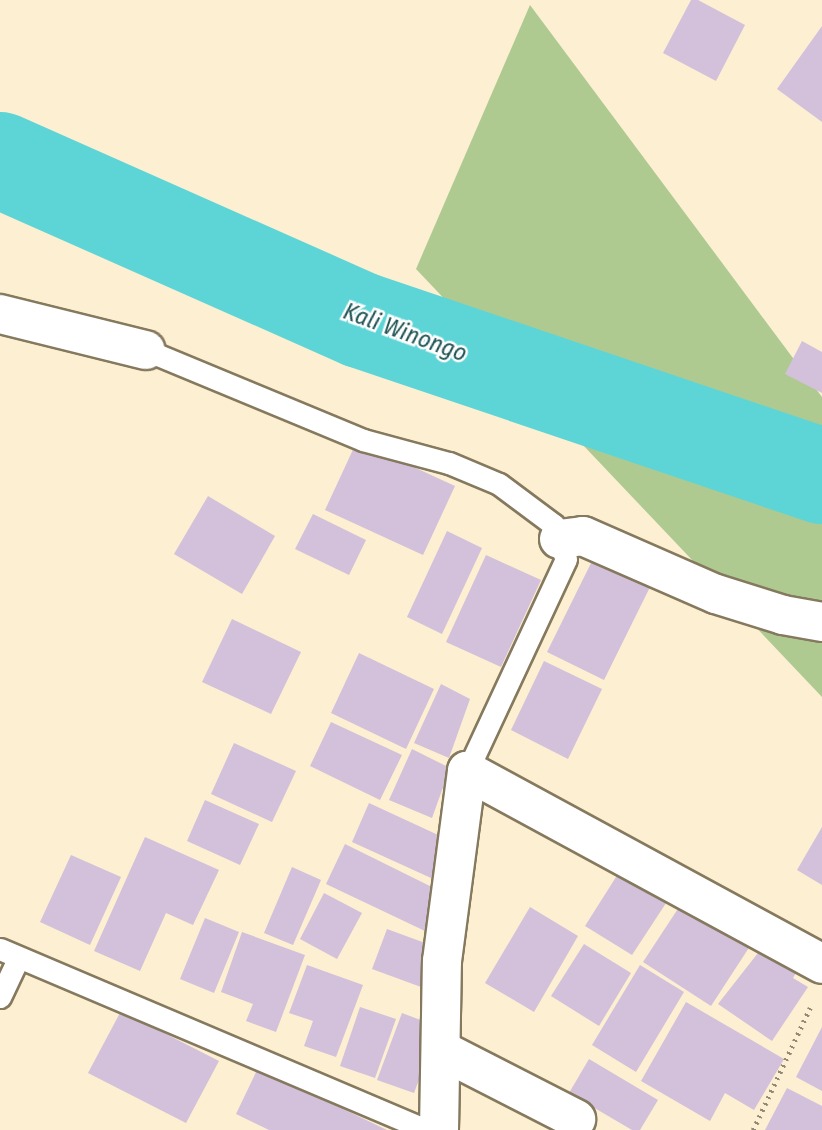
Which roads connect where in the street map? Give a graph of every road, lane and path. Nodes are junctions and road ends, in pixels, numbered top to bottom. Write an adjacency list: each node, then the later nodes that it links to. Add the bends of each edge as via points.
1 (0, 314): 2 (street)
2 (146, 350): 3 (lane, via 363,440 449,463 499,484 554,524)
3 (559, 539): 4 (street, via 583,536 716,594); 5 (lane, via 566,559)
4 (822, 622)
5 (467, 771): 7 (street); 10 (street, via 442,961)
6 (9, 954): 8 (lane); 12 (lane)
7 (822, 964)
8 (0, 997)
9 (810, 1006): 14 (path)
10 (441, 1050): 11 (street); 13 (street)
11 (576, 1119)
12 (426, 1130)
13 (439, 1130)
14 (753, 1130)

